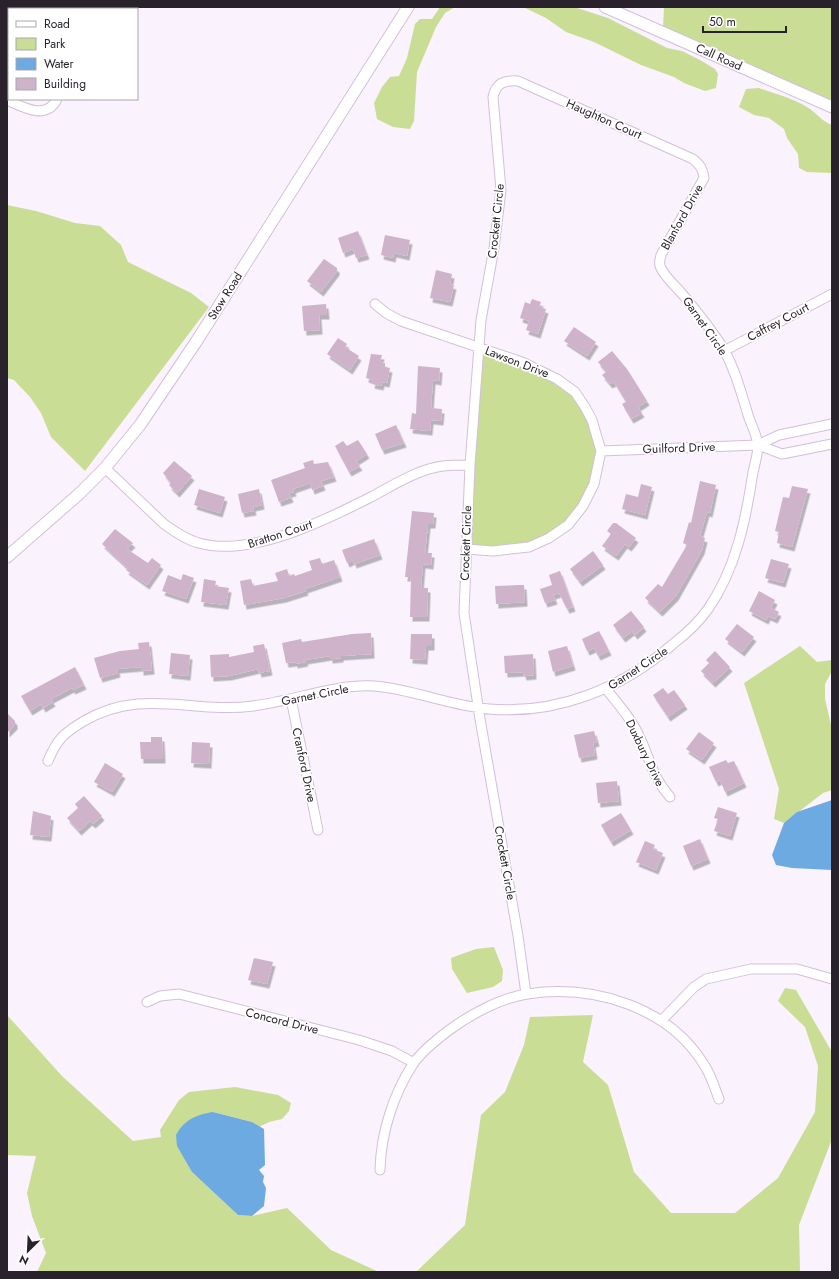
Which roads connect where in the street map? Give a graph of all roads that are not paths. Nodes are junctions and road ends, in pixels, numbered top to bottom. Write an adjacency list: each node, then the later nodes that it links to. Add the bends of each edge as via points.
1 (408, 7): 18 (street, Stow Road, via 192,348 145,419)
2 (605, 7): 6 (street, Call Road)
3 (495, 89): 7 (street, Haughton Court, via 509,80 525,84 693,159 703,170); 11 (street, Crockett Circle, via 493,97 501,190)
4 (7, 100): 5 (street, via 36,112 46,110)
5 (56, 100)
6 (832, 107)
7 (704, 178): 8 (street, Blanford Drive)
8 (661, 255): 12 (street, Garnet Circle, via 659,262 666,275)
9 (832, 294): 12 (street, Caffrey Court)
10 (375, 304): 11 (street, Lawson Drive, via 386,314 401,321)
11 (479, 348): 16 (street, Lawson Drive, via 540,369 575,392 592,420); 17 (street, Crockett Circle)
12 (724, 350): 15 (street, Garnet Circle, via 737,379)
13 (832, 424): 15 (street, Guilford Drive, via 779,435)
14 (832, 444): 15 (street, Guilford Drive, via 782,454)
15 (758, 445): 16 (street, Guilford Drive); 21 (street, Garnet Circle, via 740,538 728,573 707,612 659,657)
16 (601, 451): 19 (street, Lawson Drive, via 594,484 583,506 568,525 529,547 493,551)
17 (470, 465): 18 (street, Bratton Court, via 432,469 407,478 342,512 299,529 256,543 231,547 199,543 175,532); 19 (street, Crockett Circle)
18 (105, 468): 20 (street, Stow Road, via 59,513)
19 (466, 549): 23 (street, Crockett Circle, via 464,613)
20 (7, 557)
21 (606, 689): 23 (street, Garnet Circle, via 570,701 528,709); 25 (street, Duxbury Drive, via 634,724 654,776)
22 (291, 699): 23 (street, Garnet Circle, via 340,688 374,686); 24 (street, Garnet Circle, via 253,706 219,708 158,702 118,707 97,714 66,732); 26 (street, Cranford Drive)
23 (478, 707): 28 (street, Crockett Circle)
24 (48, 761)
25 (670, 797)
26 (318, 830)
27 (832, 979): 30 (street, via 797,968 751,968 706,979 694,987)
28 (526, 994): 30 (street, via 572,991 604,996 632,1005); 31 (street, via 465,1018 438,1039)
29 (147, 1002): 31 (street, Concord Drive, via 160,996 178,994 359,1040 392,1051)
30 (662, 1020): 32 (street, via 684,1039 706,1068)
31 (414, 1063): 33 (street, via 390,1112 384,1134)
32 (719, 1099)
33 (380, 1170)

